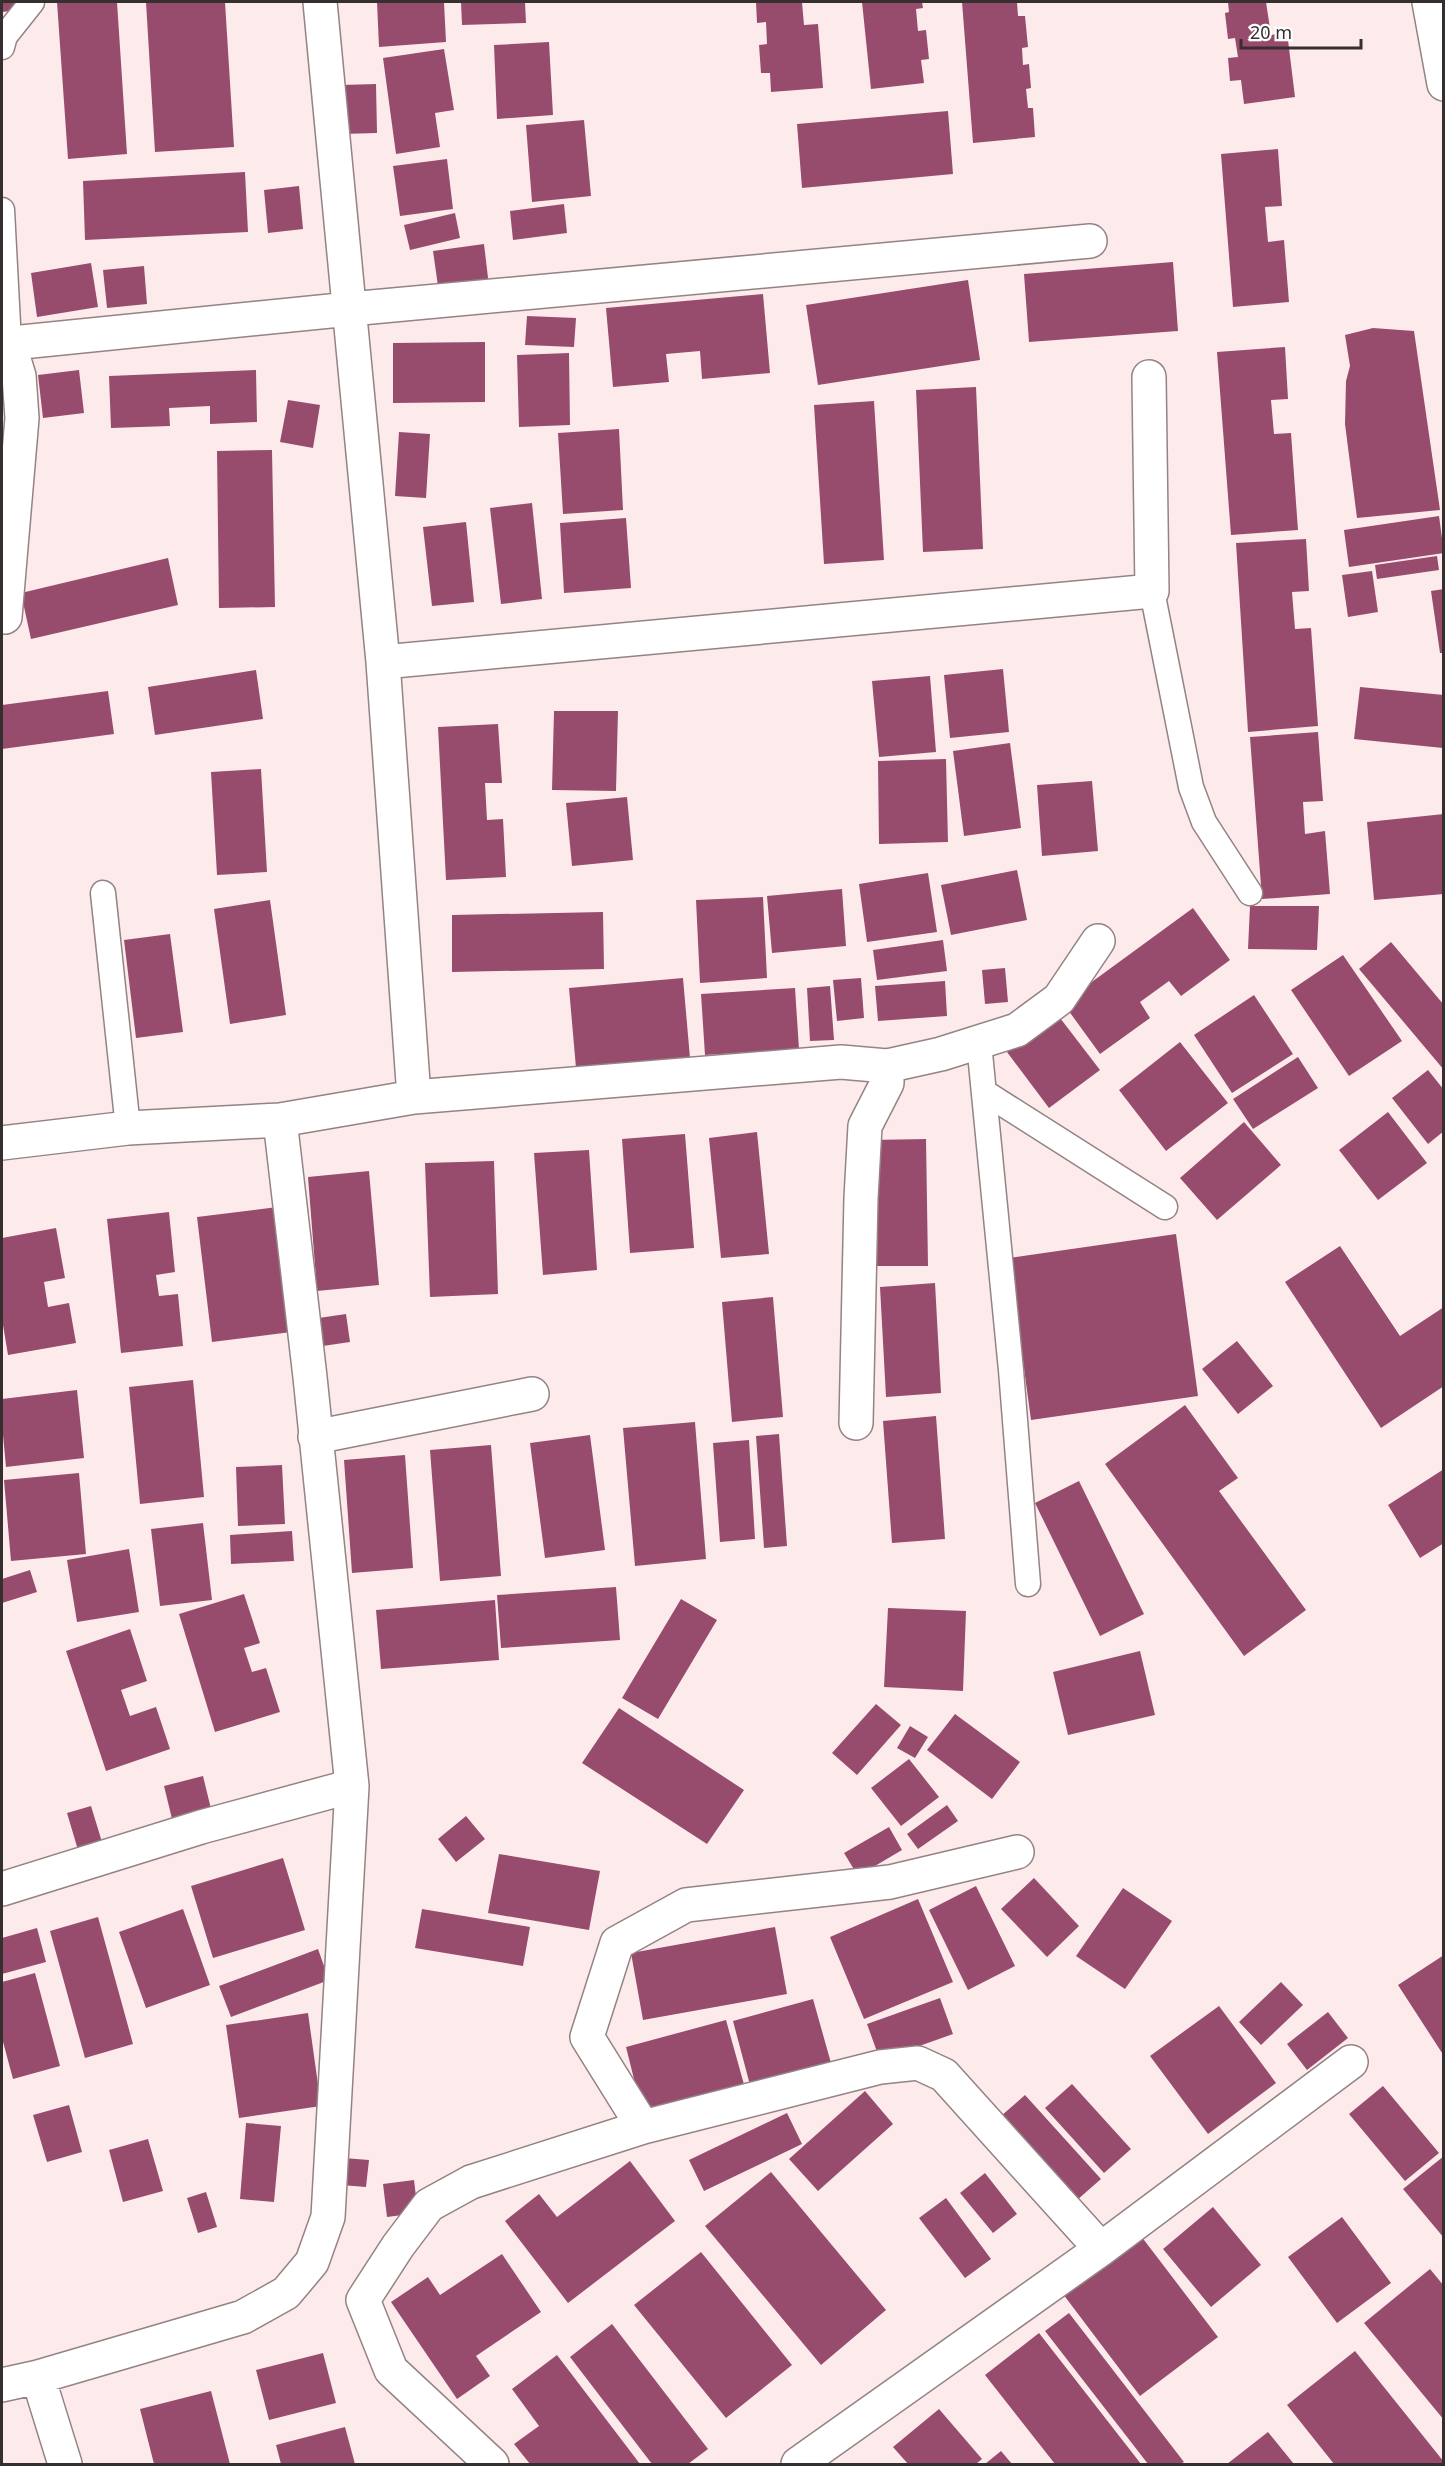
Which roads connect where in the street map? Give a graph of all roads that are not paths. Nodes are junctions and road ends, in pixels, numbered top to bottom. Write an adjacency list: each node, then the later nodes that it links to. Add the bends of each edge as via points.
1 (32, 2): 4 (lane, via 5,36)
2 (320, 2): 8 (street)
3 (1429, 2): 5 (street)
4 (2, 47)
5 (1443, 84)
6 (2, 210): 9 (lane)
7 (1090, 241): 8 (street)
8 (350, 309): 9 (street); 13 (street)
9 (5, 344): 12 (street, via 19,376 22,418)
10 (1149, 377): 11 (street)
11 (1152, 591): 13 (street); 15 (lane, via 1191,787 1204,822)
12 (5, 617)
13 (383, 662): 20 (street)
14 (104, 893): 22 (lane)
15 (1250, 893)
16 (1098, 941): 17 (street, via 1059,999 1017,1030)
17 (980, 1043): 18 (street); 19 (lane)
18 (887, 1066): 20 (street, via 842,1062); 26 (street, via 887,1083 865,1126)
19 (984, 1092): 24 (lane); 28 (lane)
20 (414, 1097): 21 (street)
21 (280, 1120): 22 (street); 27 (street)
22 (128, 1128): 23 (street)
23 (2, 1143)
24 (1165, 1207)
25 (532, 1395): 27 (street)
26 (856, 1423)
27 (315, 1437): 29 (street)
28 (1028, 1584)
29 (352, 1786): 31 (street, via 201,1827); 35 (street, via 328,2217 312,2262 286,2293 243,2317)
30 (1017, 1852): 33 (street, via 891,1882 686,1905 617,1943 587,2037)
31 (2, 1889)
32 (1351, 2062): 34 (street)
33 (643, 2127): 34 (street, via 880,2067 918,2063 944,2075); 38 (street, via 471,2182 429,2205 363,2300 391,2370)
34 (1101, 2249): 39 (street)
35 (38, 2377): 36 (street); 37 (street)
36 (2, 2385)
37 (64, 2464)
38 (492, 2464)
39 (798, 2464)

